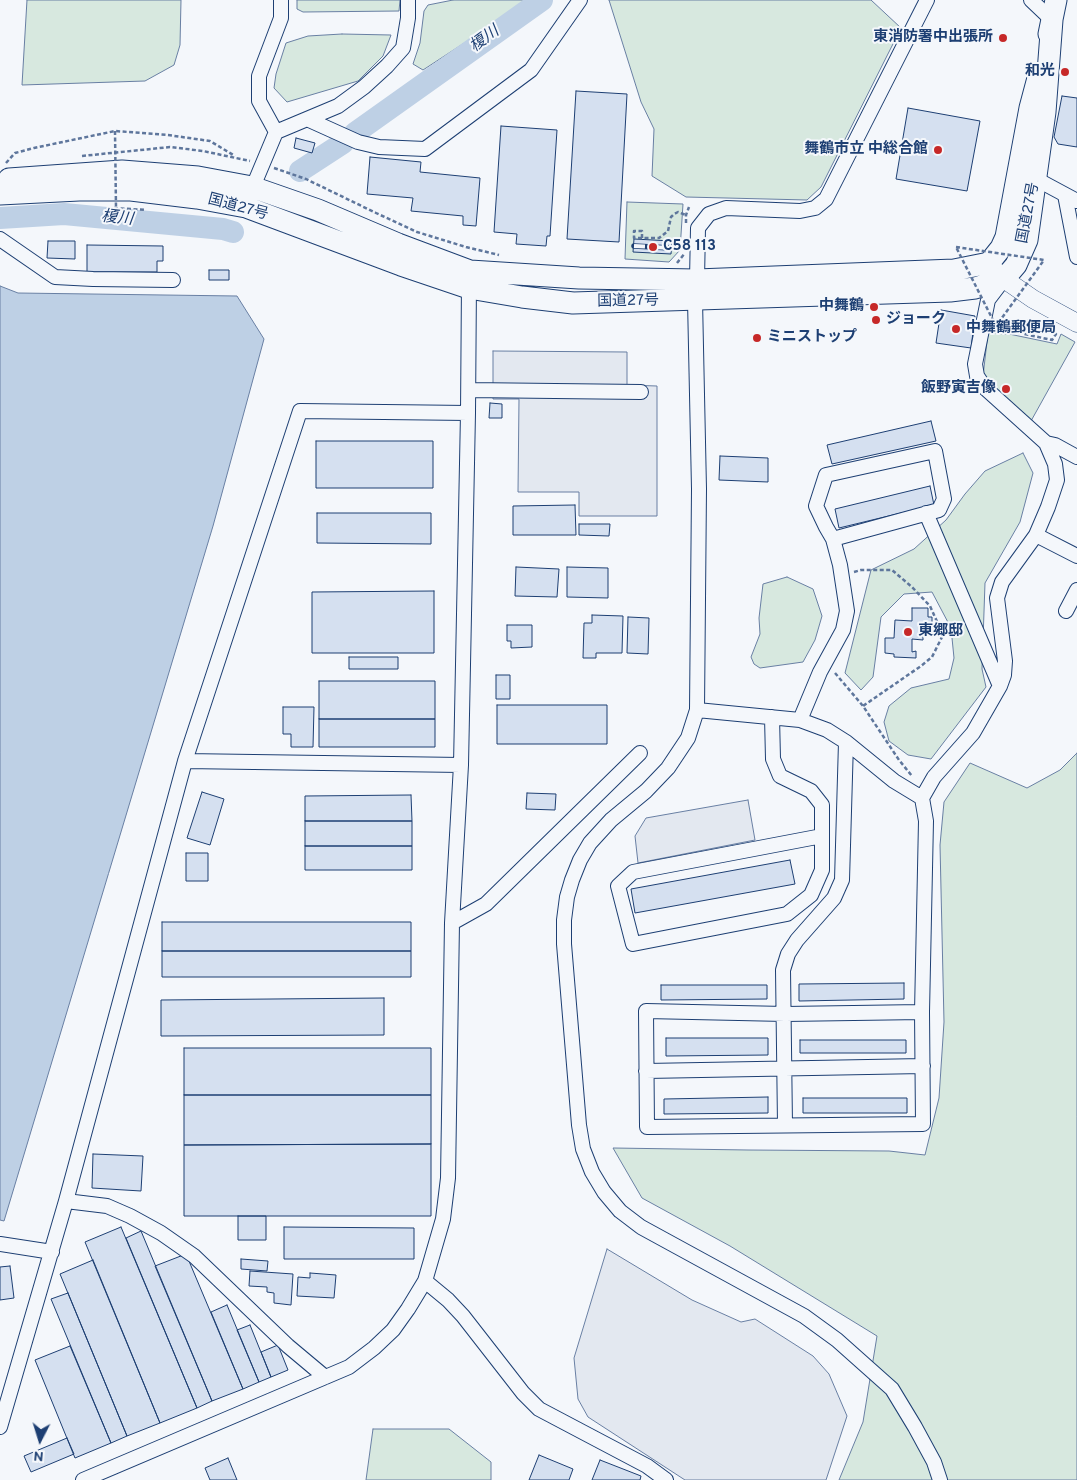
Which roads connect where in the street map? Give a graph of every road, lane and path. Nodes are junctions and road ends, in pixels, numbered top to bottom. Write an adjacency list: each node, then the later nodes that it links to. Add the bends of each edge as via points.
1 (282, 0): 9 (street, via 281,18 259,76 260,101)
2 (408, 0): 7 (street, via 404,48 351,97)
3 (580, 0): 7 (street, via 531,70 425,149 380,147 358,142)
4 (927, 0): 34 (street, via 826,198 815,208 800,211 726,208 709,214 698,228)
5 (1031, 0): 6 (street)
6 (1054, 10): 16 (highway, 国道27号); 29 (highway, 国道27号, via 1030,108 1006,237)
7 (307, 119): 9 (street)
8 (115, 131): 11 (path, via 210,141); 15 (path, via 15,153); 21 (path, bridge)
9 (276, 132): 14 (street)
10 (73, 157): 11 (path, via 170,147)
11 (238, 158): 14 (path)
12 (15, 163): 15 (path)
13 (0, 164): 15 (path)
14 (262, 164): 18 (street); 27 (path, via 306,179 417,232)
15 (2, 172): 18 (highway, 国道27号, via 122,171 198,176)
16 (1036, 180): 19 (street); 31 (highway, 国道27号, via 1027,240 1016,265)
17 (0, 194): 18 (highway, 国道27号, via 131,190 197,198)
18 (249, 197): 33 (highway, 国道27号, via 401,265)
19 (1071, 198): 28 (street)
20 (689, 207): 22 (path)
21 (116, 208)
22 (686, 215): 23 (path); 24 (path, via 674,214 668,231 659,238)
23 (686, 225)
24 (642, 238)
25 (0, 239): 32 (street, via 55,277)
26 (685, 253): 30 (path)
27 (500, 255)
28 (1077, 258)
29 (989, 263): 31 (main road); 34 (highway, 国道27号, via 954,270)
30 (674, 266)
31 (1004, 279): 34 (highway, 国道27号, via 950,291); 35 (main road); 41 (street, via 988,300 975,364 977,376 985,388)
32 (173, 280)
33 (469, 280): 34 (highway, 国道27号, via 522,297 573,303); 38 (street)
34 (696, 290): 53 (street)
35 (1077, 323)
36 (996, 326): 36 (path, bridge, via 1044,260 956,247 978,291); 37 (path, via 1001,330 1027,321 1035,322 1056,334 1052,340)
37 (1015, 332)
38 (469, 390): 39 (street); 40 (street)
39 (641, 392)
40 (468, 413): 58 (street, via 300,411); 59 (street)
41 (1046, 443): 42 (street); 44 (street, via 1055,464 1057,480)
42 (1077, 457)
43 (926, 513): 45 (street); 45 (street, via 939,510 944,500 935,451 826,475 816,506); 51 (street)
44 (1036, 535): 46 (street); 51 (street, via 1002,582 997,598 1005,660)
45 (833, 539): 47 (street)
46 (1077, 556)
47 (841, 571): 50 (street, via 847,611 843,630); 52 (path, via 892,570 930,606 943,635 932,658)
48 (1077, 590): 49 (street)
49 (1066, 611)
50 (826, 662): 52 (path); 55 (street)
51 (1000, 686): 60 (street, via 973,733 934,777)
52 (863, 706): 60 (path)
53 (697, 710): 54 (street); 77 (street, via 688,738 668,768 590,843 570,888 564,920 564,944 583,1150 604,1192 634,1222 804,1316 837,1340 892,1389 934,1462)
54 (772, 717): 55 (street); 61 (street, via 773,759 780,776 811,791 822,804)
55 (800, 720): 56 (street, via 827,730)
56 (846, 742): 60 (street, via 894,781); 64 (street, via 842,880 834,898 788,954 783,970)
57 (640, 753): 62 (street, via 486,904)
58 (185, 761): 59 (street); 69 (street)
59 (461, 765): 62 (street)
60 (923, 795): 63 (street, via 926,821)
61 (822, 836): 61 (street, via 633,872 618,886 633,944 787,914 811,896 822,870)
62 (452, 923): 72 (street, via 448,1178 443,1219)
63 (922, 1012): 64 (street); 65 (street)
64 (784, 1014): 66 (street); 67 (street, via 646,1011)
65 (922, 1066): 66 (street); 68 (street, via 923,1124)
66 (785, 1068): 67 (street); 68 (street)
67 (646, 1071): 68 (street, via 647,1127)
68 (785, 1125)
69 (66, 1201): 71 (street); 73 (street, via 107,1206 161,1233 194,1256)
70 (0, 1244): 71 (street)
71 (52, 1252): 74 (street)
72 (425, 1281): 73 (street, via 393,1330 349,1367); 76 (street, via 463,1316 539,1409 647,1466)
73 (325, 1377): 75 (street)
74 (0, 1427)
75 (83, 1480)
76 (666, 1480)
77 (940, 1480)

